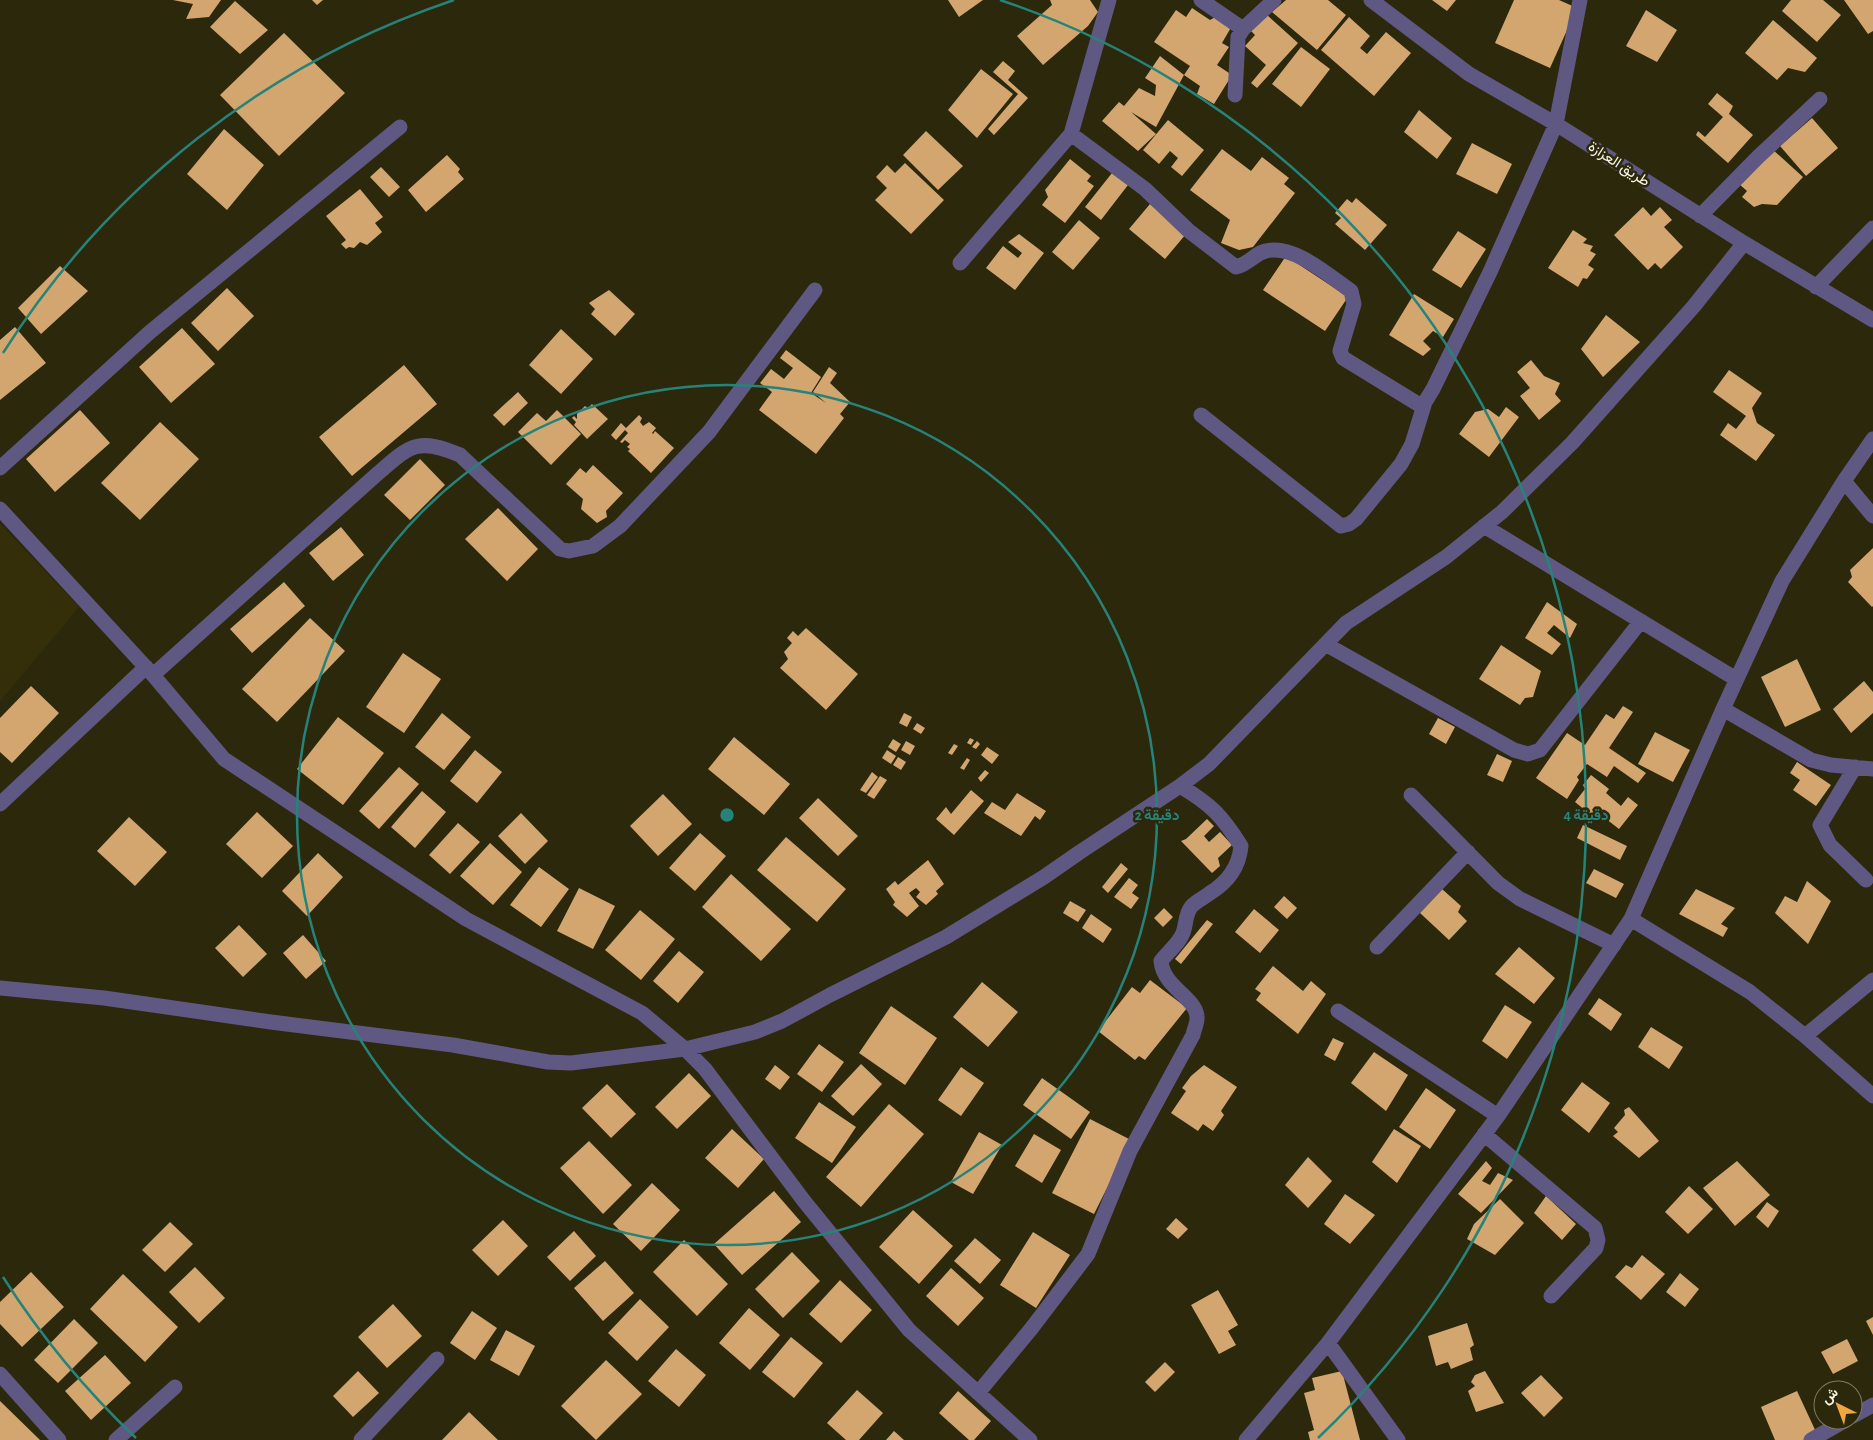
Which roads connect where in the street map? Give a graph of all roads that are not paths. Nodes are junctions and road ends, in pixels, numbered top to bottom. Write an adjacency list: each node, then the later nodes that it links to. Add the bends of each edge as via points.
1 (1109, 0): 11 (street)
2 (1201, 0): 6 (street)
3 (1274, 0): 6 (street)
4 (1371, 0): 9 (street, طريق العزازة, via 1469,74)
5 (1580, 0): 9 (street)
6 (1243, 30): 7 (street, via 1238,37)
7 (1235, 95)
8 (1820, 99): 12 (street)
9 (1556, 124): 12 (street, طريق العزازة); 19 (street, via 1490,272)
10 (400, 127): 22 (street, via 150,332)
11 (1071, 134): 15 (street); 19 (street, via 1145,189 1189,231 1236,267 1245,265 1263,251 1276,249 1294,253 1351,291 1354,304 1340,351 1342,358 1418,404)
12 (1700, 216): 14 (street, طريق العزازة)
13 (1873, 228): 16 (street)
14 (1744, 243): 16 (street, طريق العزازة); 26 (street, via 1694,306 1572,443)
15 (960, 263)
16 (1816, 287): 18 (street, طريق العزازة)
17 (815, 290): 29 (street, via 709,432 620,526 593,546 569,552 560,549 460,455 430,445 416,446 406,450 376,475)
18 (1873, 320)
19 (1425, 402): 20 (street, via 1412,444 1401,464 1356,519 1341,526)
20 (1201, 415)
21 (1873, 439): 23 (street)
22 (0, 468)
23 (1844, 481): 25 (street); 30 (street, via 1782,582)
24 (0, 509): 29 (street)
25 (1873, 516)
26 (1484, 526): 27 (street); 28 (street, via 1446,557 1359,614)
27 (1641, 622): 28 (street, via 1540,750 1528,754 1514,750); 30 (street)
28 (1327, 645): 34 (street, via 1209,764)
29 (149, 671): 36 (street); 46 (street, via 224,759 236,768 466,919 642,1013)
30 (1736, 679): 31 (street)
31 (1723, 709): 32 (street, via 1811,760); 39 (street)
32 (1855, 767): 33 (street); 38 (street, via 1820,825 1830,845)
33 (1873, 768)
34 (1180, 786): 46 (street, via 1044,877 946,937 782,1021 755,1032); 55 (street, via 1204,800 1224,820 1241,846 1240,859 1232,874 1191,908 1180,938 1161,961 1166,977 1195,1009 1198,1018 1130,1151 1088,1254)
35 (1411, 796): 37 (street)
36 (0, 804)
37 (1468, 852): 40 (street, via 1498,883 1520,899); 41 (street)
38 (1866, 880)
39 (1631, 919): 40 (street); 45 (street, via 1750,992)
40 (1614, 944): 48 (street)
41 (1377, 947)
42 (1873, 980): 45 (street)
43 (0, 988): 46 (street, via 104,998 453,1045 548,1062 571,1063)
44 (1338, 1011): 48 (street)
45 (1805, 1036): 47 (street)
46 (684, 1049): 55 (street, via 705,1069 804,1201 909,1330)
47 (1873, 1096)
48 (1498, 1116): 49 (street)
49 (1484, 1134): 50 (street, via 1595,1228 1596,1248); 51 (street)
50 (1551, 1296)
51 (1328, 1343): 61 (street); 62 (street)
52 (437, 1359): 59 (street)
53 (0, 1374): 57 (street)
54 (175, 1387): 58 (street)
55 (978, 1393): 60 (street)
56 (1828, 1430): 63 (street)
57 (59, 1440)
58 (116, 1440)
59 (361, 1440)
60 (1030, 1440)
61 (1246, 1440)
62 (1398, 1440)
63 (1811, 1440)

